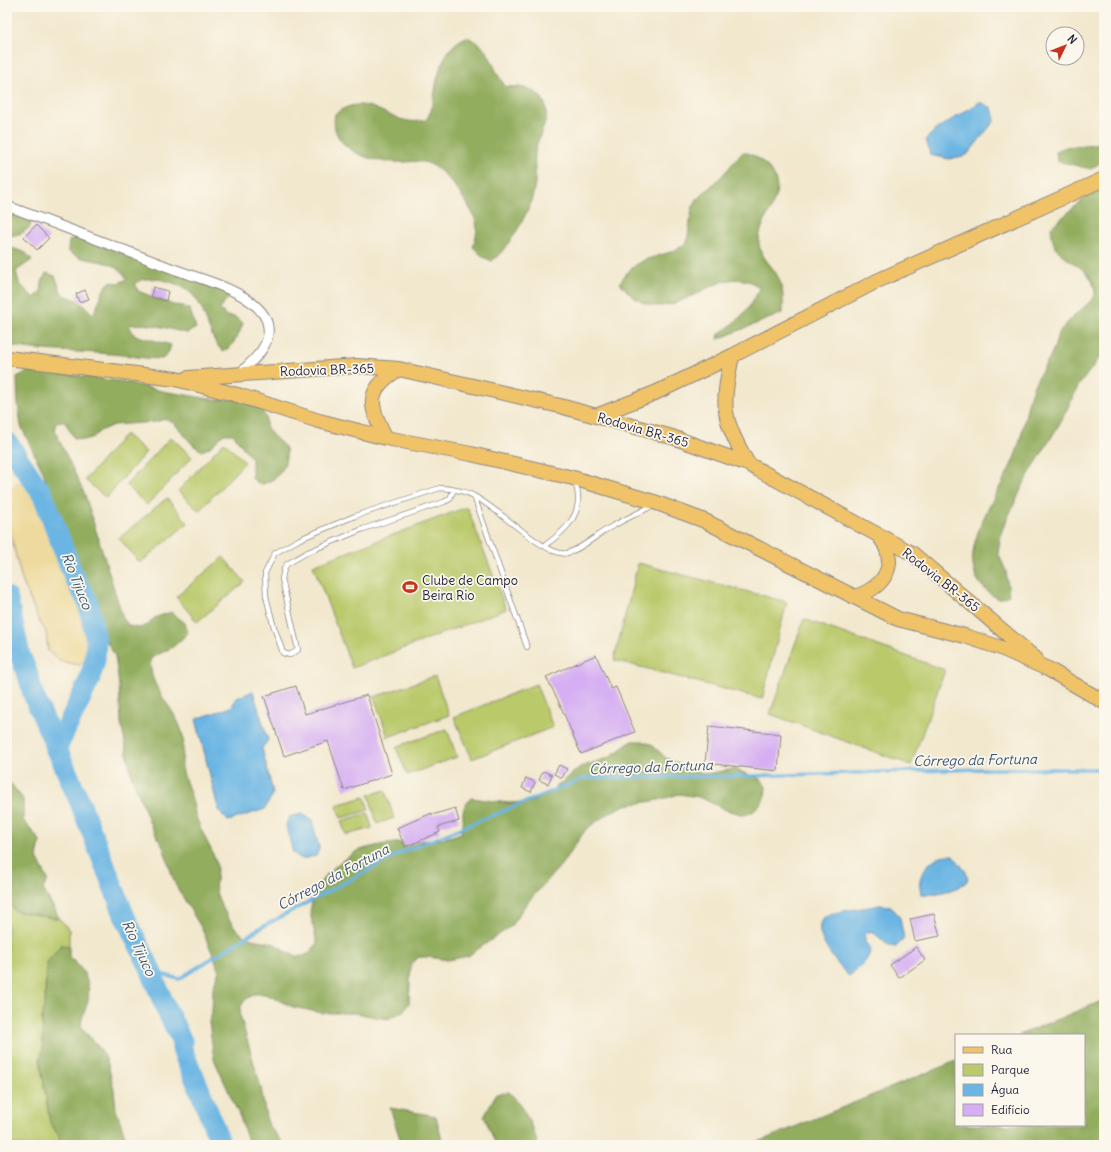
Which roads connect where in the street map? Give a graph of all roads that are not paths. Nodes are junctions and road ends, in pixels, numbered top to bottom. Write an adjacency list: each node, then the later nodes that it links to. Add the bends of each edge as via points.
1 (1104, 179): 3 (main road, via 877,281)
2 (7, 206): 6 (street, via 202,278 246,298 261,311 268,326 268,333 262,350)
3 (732, 356): 8 (main road, via 655,393); 10 (main road, via 725,397 726,417)
4 (7, 358): 7 (main road, Rodovia BR-365)
5 (399, 369): 6 (main road, Rodovia BR-365, via 357,366); 8 (main road, Rodovia BR-365); 9 (main road, via 382,380 373,393 373,411)
6 (239, 374): 7 (main road, Rodovia BR-365)
7 (176, 379): 9 (main road, Rodovia BR-365, via 241,396 318,421)
8 (596, 416): 10 (main road, Rodovia BR-365, via 672,437)
9 (386, 438): 11 (main road, Rodovia BR-365, via 472,454)
10 (748, 464): 15 (main road, Rodovia BR-365)
11 (573, 478): 14 (main road, Rodovia BR-365); 16 (lane, via 578,498 572,521 564,531)
12 (454, 491): 12 (lane, via 440,488 355,516 281,548 265,573 266,596 283,653 290,655 298,650 282,579 287,564 308,552 363,529 444,502 450,499); 13 (lane)
13 (474, 496): 16 (lane); 18 (lane)
14 (657, 503): 16 (lane, via 568,553 560,554); 17 (main road, Rodovia BR-365, via 705,521)
15 (880, 537): 17 (main road, via 889,555 885,577 874,588); 19 (main road, Rodovia BR-365, via 912,554 934,571)
16 (544, 546)
17 (855, 597): 19 (main road, Rodovia BR-365, via 898,619 965,636 1001,648)
18 (527, 647)
19 (1048, 669): 20 (main road, Rodovia BR-365)
20 (1104, 702)

